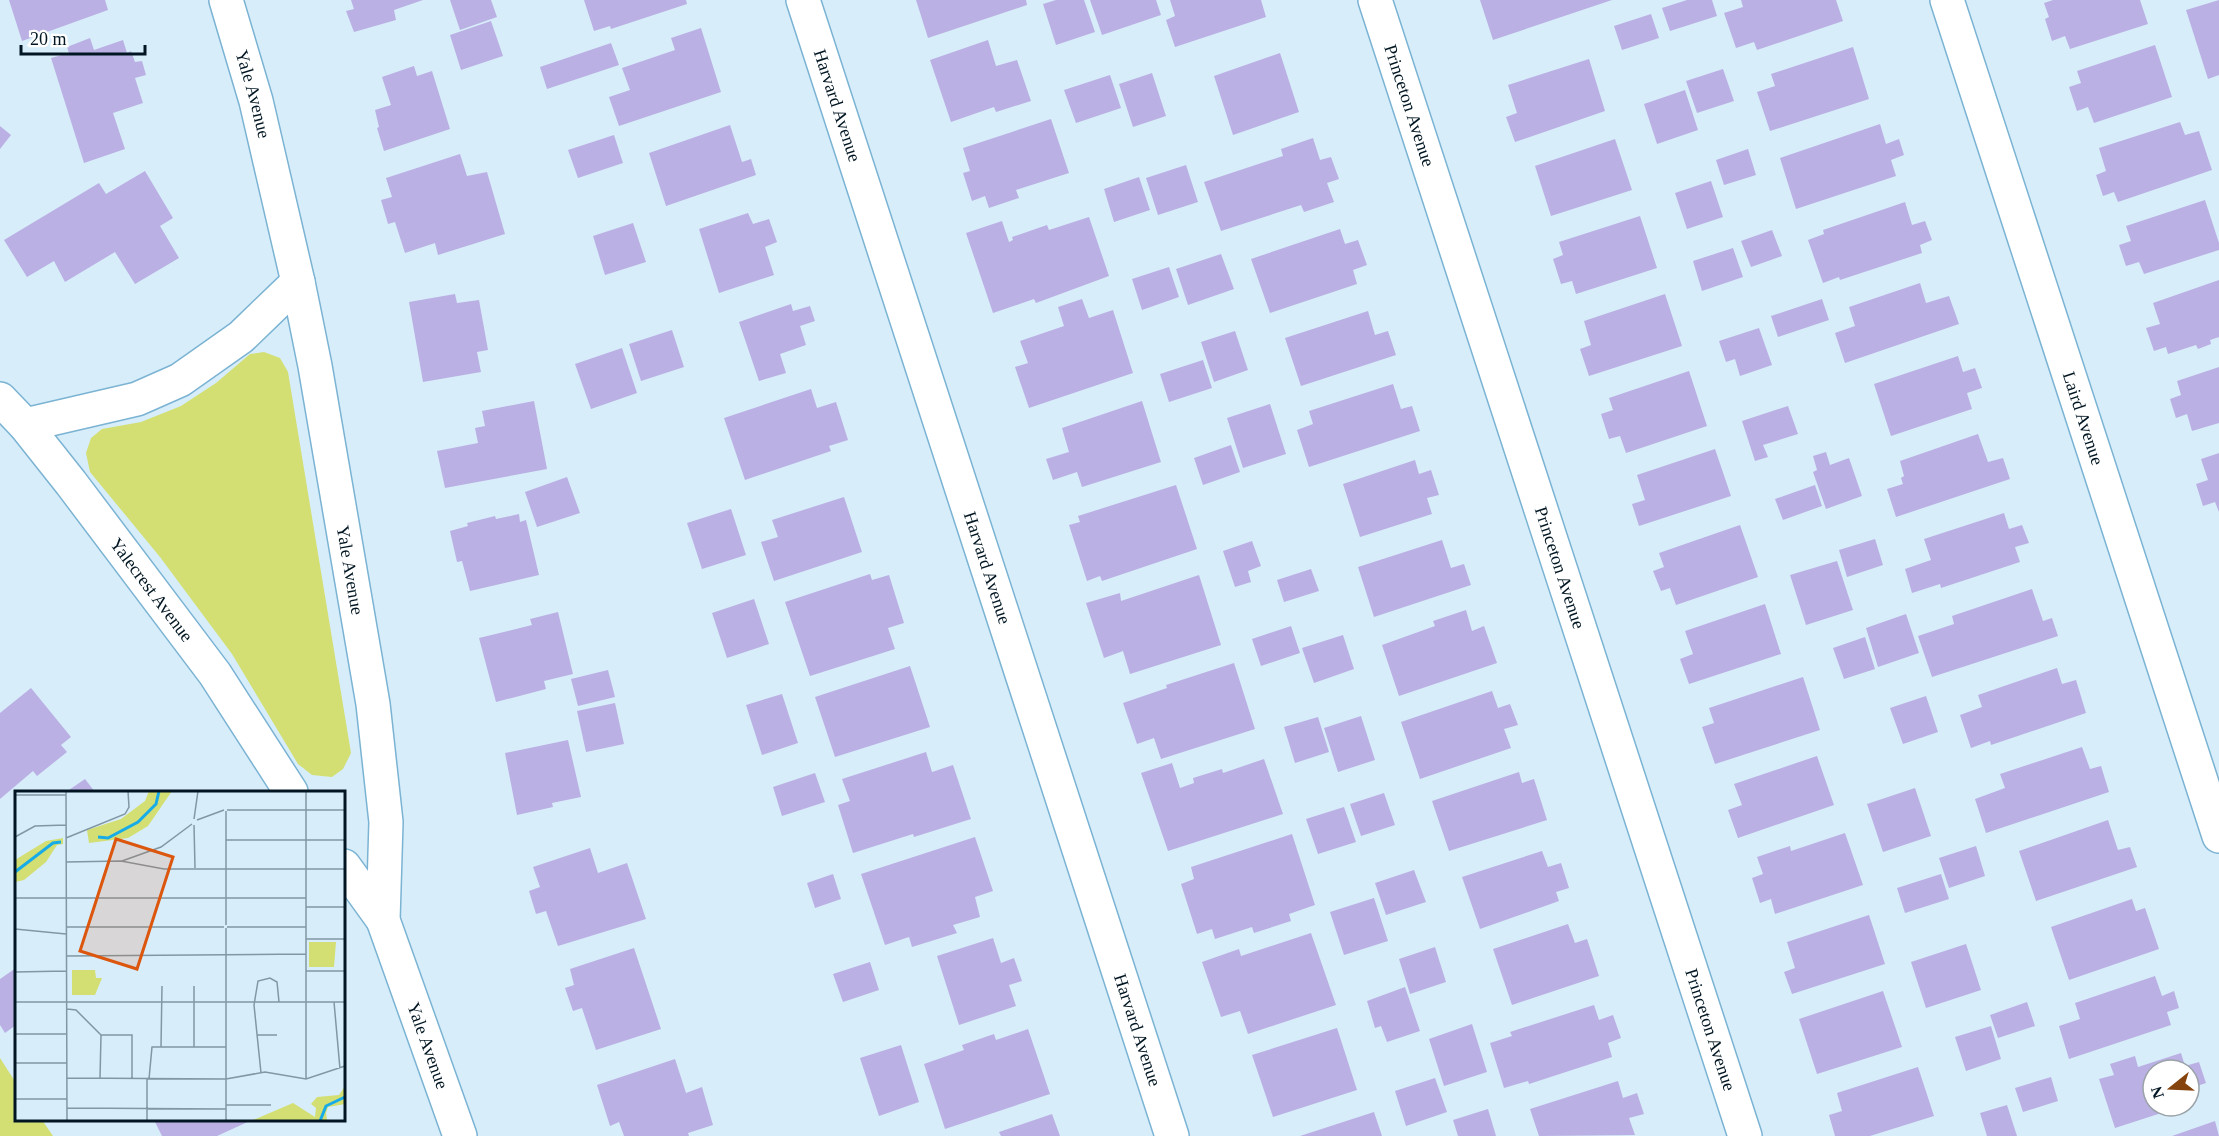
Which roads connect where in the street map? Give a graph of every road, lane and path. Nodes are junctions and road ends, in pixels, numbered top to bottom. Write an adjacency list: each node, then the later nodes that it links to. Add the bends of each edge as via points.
1 (226, 0): 5 (street, Yale Avenue, via 256,101)
2 (803, 0): 13 (street, Harvard Avenue)
3 (1375, 0): 14 (street, Princeton Avenue)
4 (1947, 0): 9 (street, Laird Avenue)
5 (298, 282): 7 (street, via 241,337 180,380 137,399); 11 (street, Yale Avenue, via 373,704 386,822)
6 (0, 399): 7 (street, Yalecrest Avenue)
7 (25, 425): 8 (street, Yalecrest Avenue, via 215,674)
8 (290, 791)
9 (2219, 836)
10 (345, 867): 11 (street)
11 (383, 920): 12 (street, Yale Avenue)
12 (460, 1136)
13 (1173, 1136)
14 (1745, 1136)

